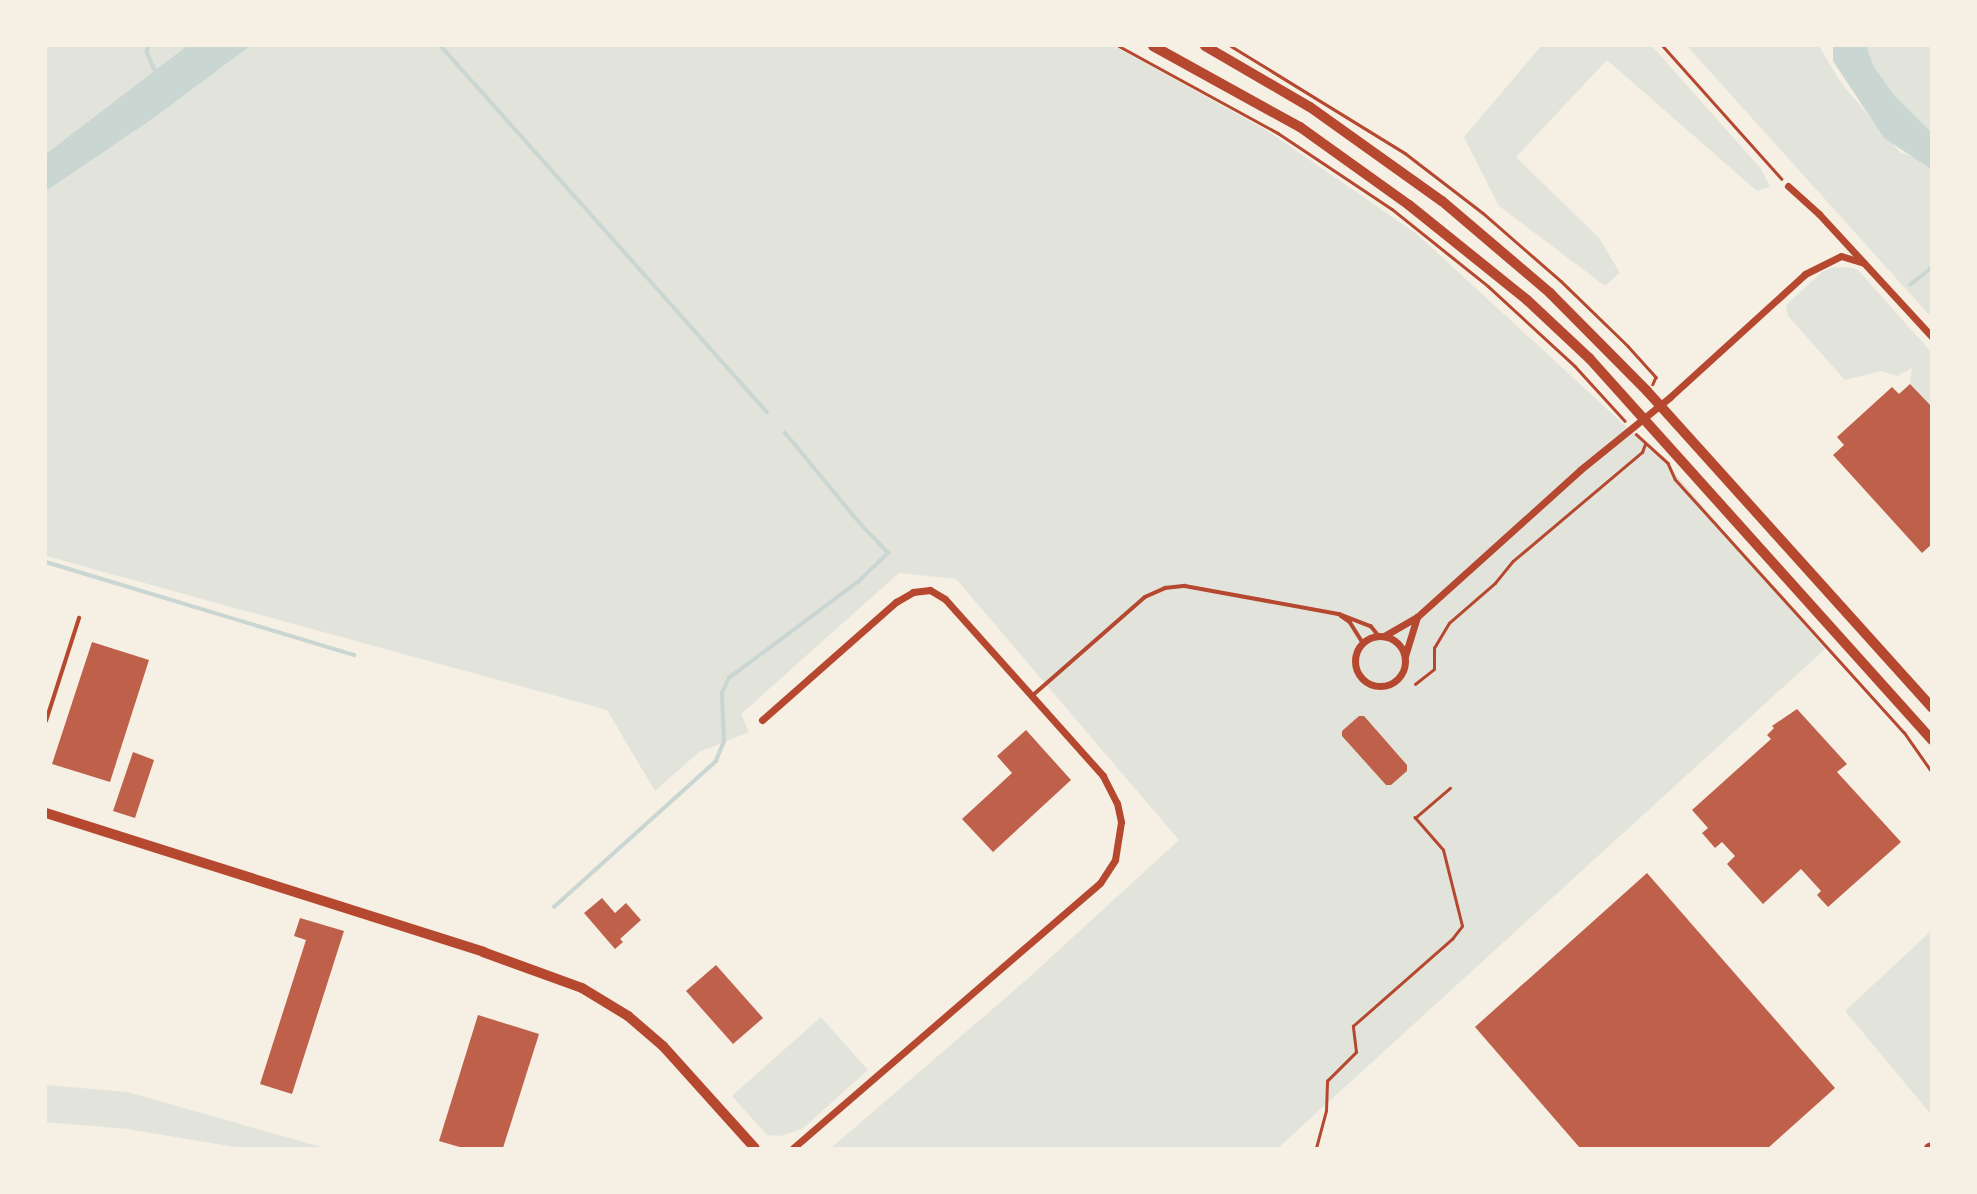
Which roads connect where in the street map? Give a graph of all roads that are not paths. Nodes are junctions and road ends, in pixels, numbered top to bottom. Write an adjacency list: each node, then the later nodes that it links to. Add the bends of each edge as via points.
1 (1153, 46): 7 (main road, via 1300,128 1418,211 1527,300 1590,359)
2 (1205, 46): 6 (main road, via 1310,107 1442,201 1550,293)
3 (1788, 186): 4 (street)
4 (1864, 263): 5 (street); 6 (street, via 1842,256 1805,274)
5 (1931, 337)
6 (1660, 406): 7 (street); 15 (main road)
7 (1644, 419): 9 (street, via 1580,470); 18 (main road)
8 (1339, 614): 11 (lane, via 1371,626); 12 (lane); 14 (lane, via 1185,586 1165,588 1145,597)
9 (1417, 617): 11 (street); 13 (street)
10 (79, 618): 17 (lane)
11 (1382, 636): 12 (street); 13 (street, via 1398,643)
12 (1363, 643): 13 (street, via 1356,655 1357,671 1376,686 1400,677)
13 (1405, 656)
14 (1032, 696): 16 (street, via 946,599 930,590 896,602); 21 (street, via 1111,788 1121,822 1115,860 1101,883)
15 (1931, 708)
16 (762, 720)
17 (46, 721)
18 (1931, 740)
19 (46, 813): 20 (street, via 582,988 628,1016 663,1046)
20 (755, 1149)
21 (793, 1149)

